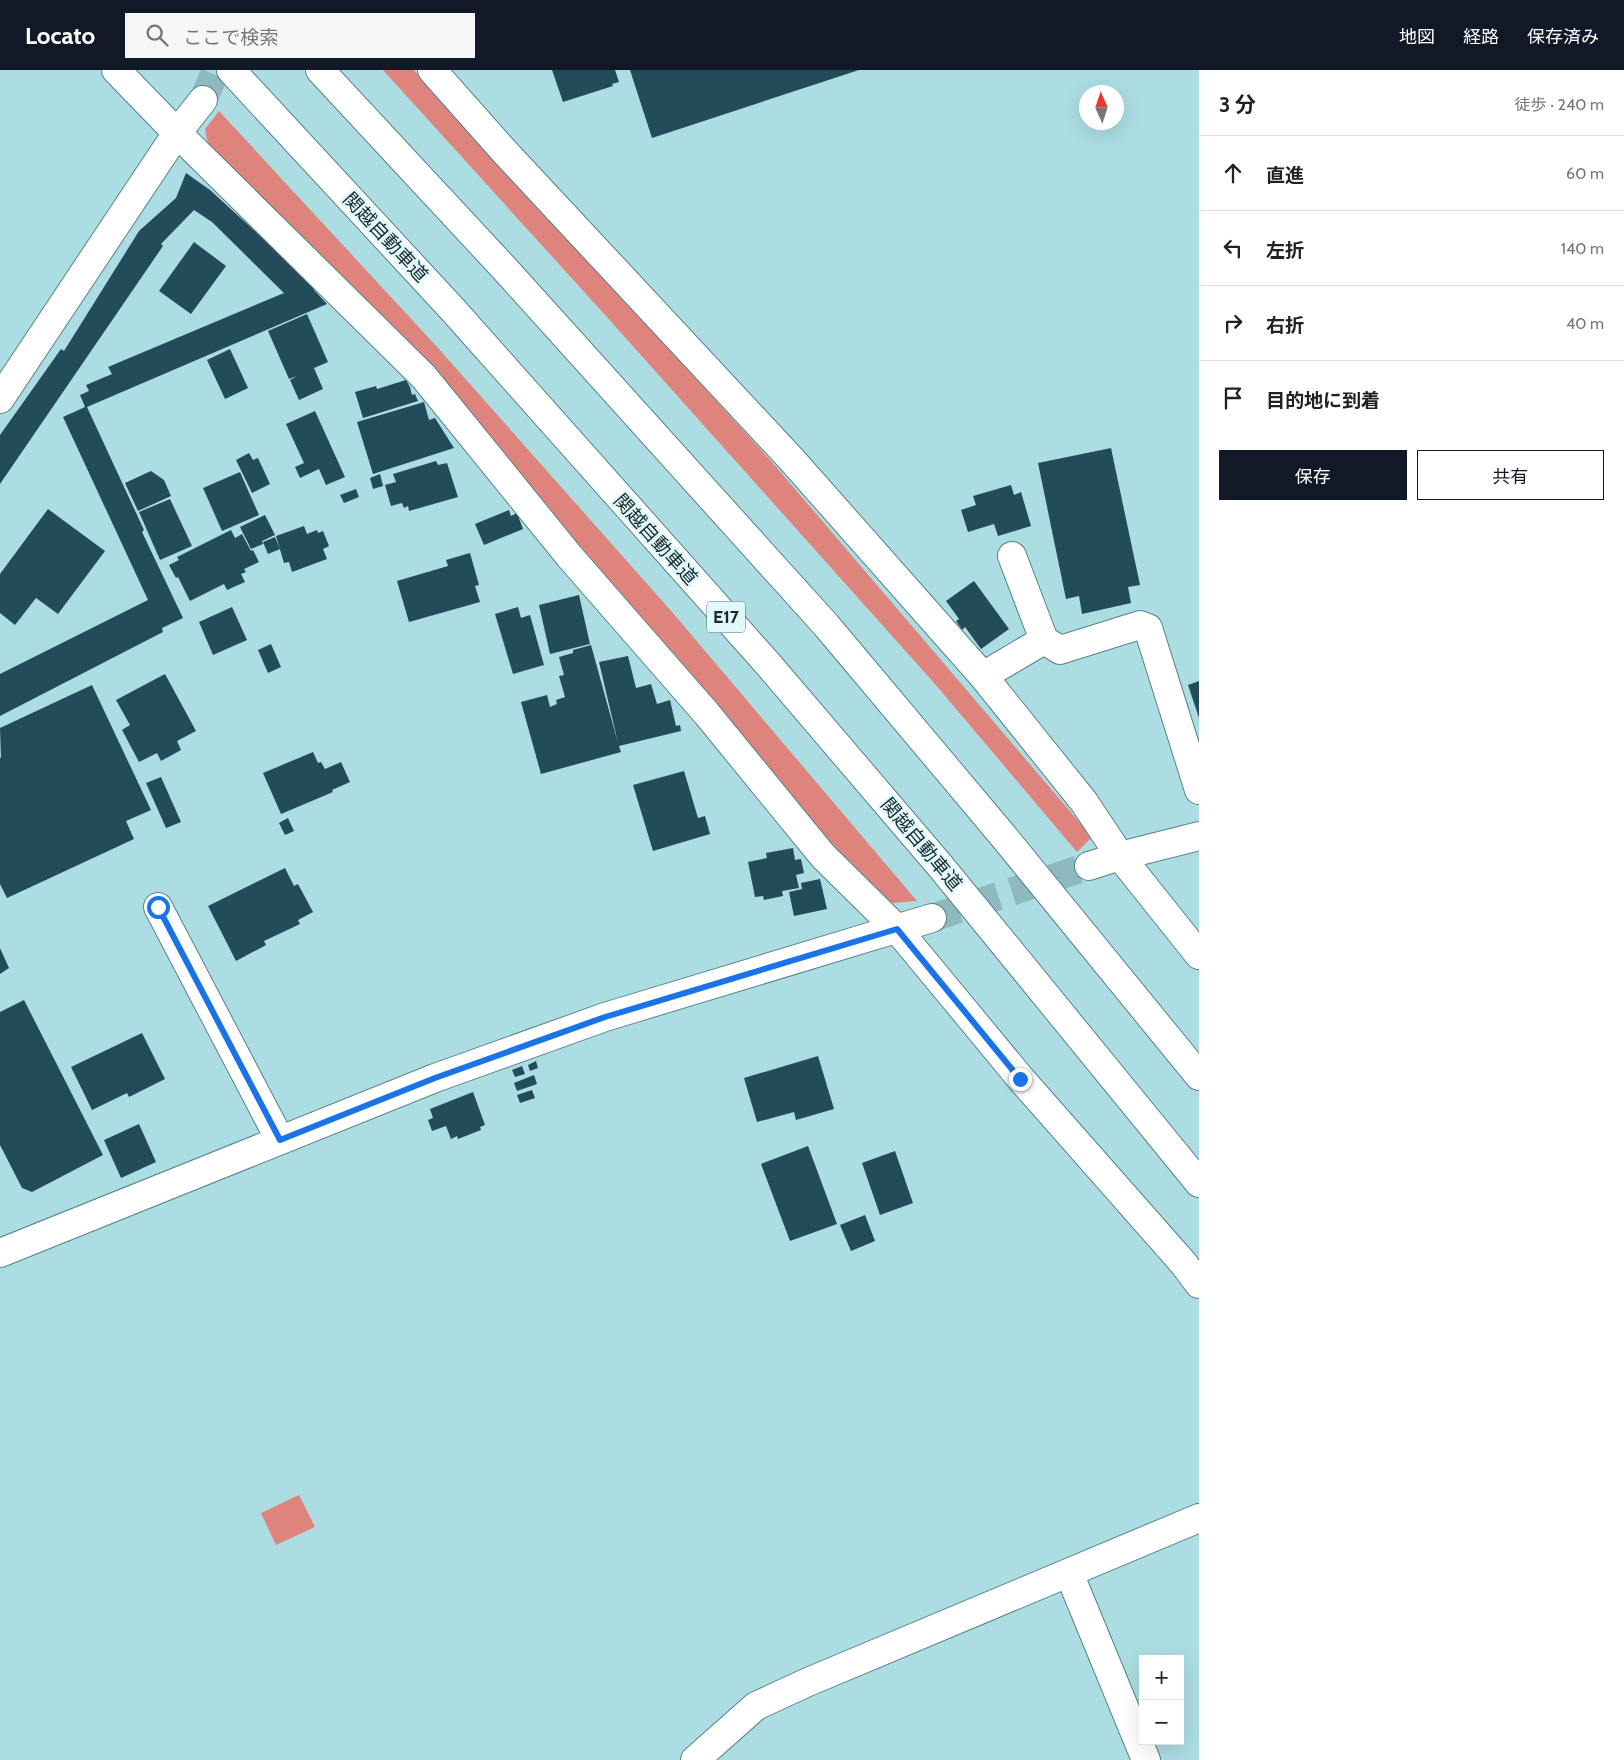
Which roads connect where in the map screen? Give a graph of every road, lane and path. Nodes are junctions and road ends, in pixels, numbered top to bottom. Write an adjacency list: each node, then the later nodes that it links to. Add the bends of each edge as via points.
1 (116, 70): 6 (main road)
2 (231, 70): 21 (main road, 関越自動車道 / E17, via 454,311 768,664 942,868)
3 (320, 70): 19 (main road, via 504,268 826,625)
4 (432, 70): 10 (main road, via 792,460)
5 (204, 100): 6 (main road)
6 (177, 133): 7 (main road); 17 (main road, via 424,378 570,557 707,714 823,856)
7 (0, 399)
8 (1012, 556): 9 (main road)
9 (1044, 640): 10 (main road); 11 (main road, via 1060,650 1140,625 1148,628)
10 (983, 676): 13 (main road, via 1084,802)
11 (1199, 790)
12 (1199, 836): 13 (main road)
13 (1120, 856): 14 (main road); 18 (main road)
14 (1089, 866)
15 (158, 907): 20 (main road)
16 (932, 918): 17 (main road)
17 (897, 929): 20 (main road, via 605,1017 435,1078); 23 (main road, via 1020,1079)
18 (1199, 955)
19 (1199, 1076)
20 (280, 1140): 22 (main road)
21 (1199, 1183)
22 (0, 1253)
23 (1199, 1284)
24 (1199, 1518): 25 (main road)
25 (1069, 1573): 26 (main road, via 756,1706); 27 (main road)
26 (695, 1760)
27 (1146, 1760)

